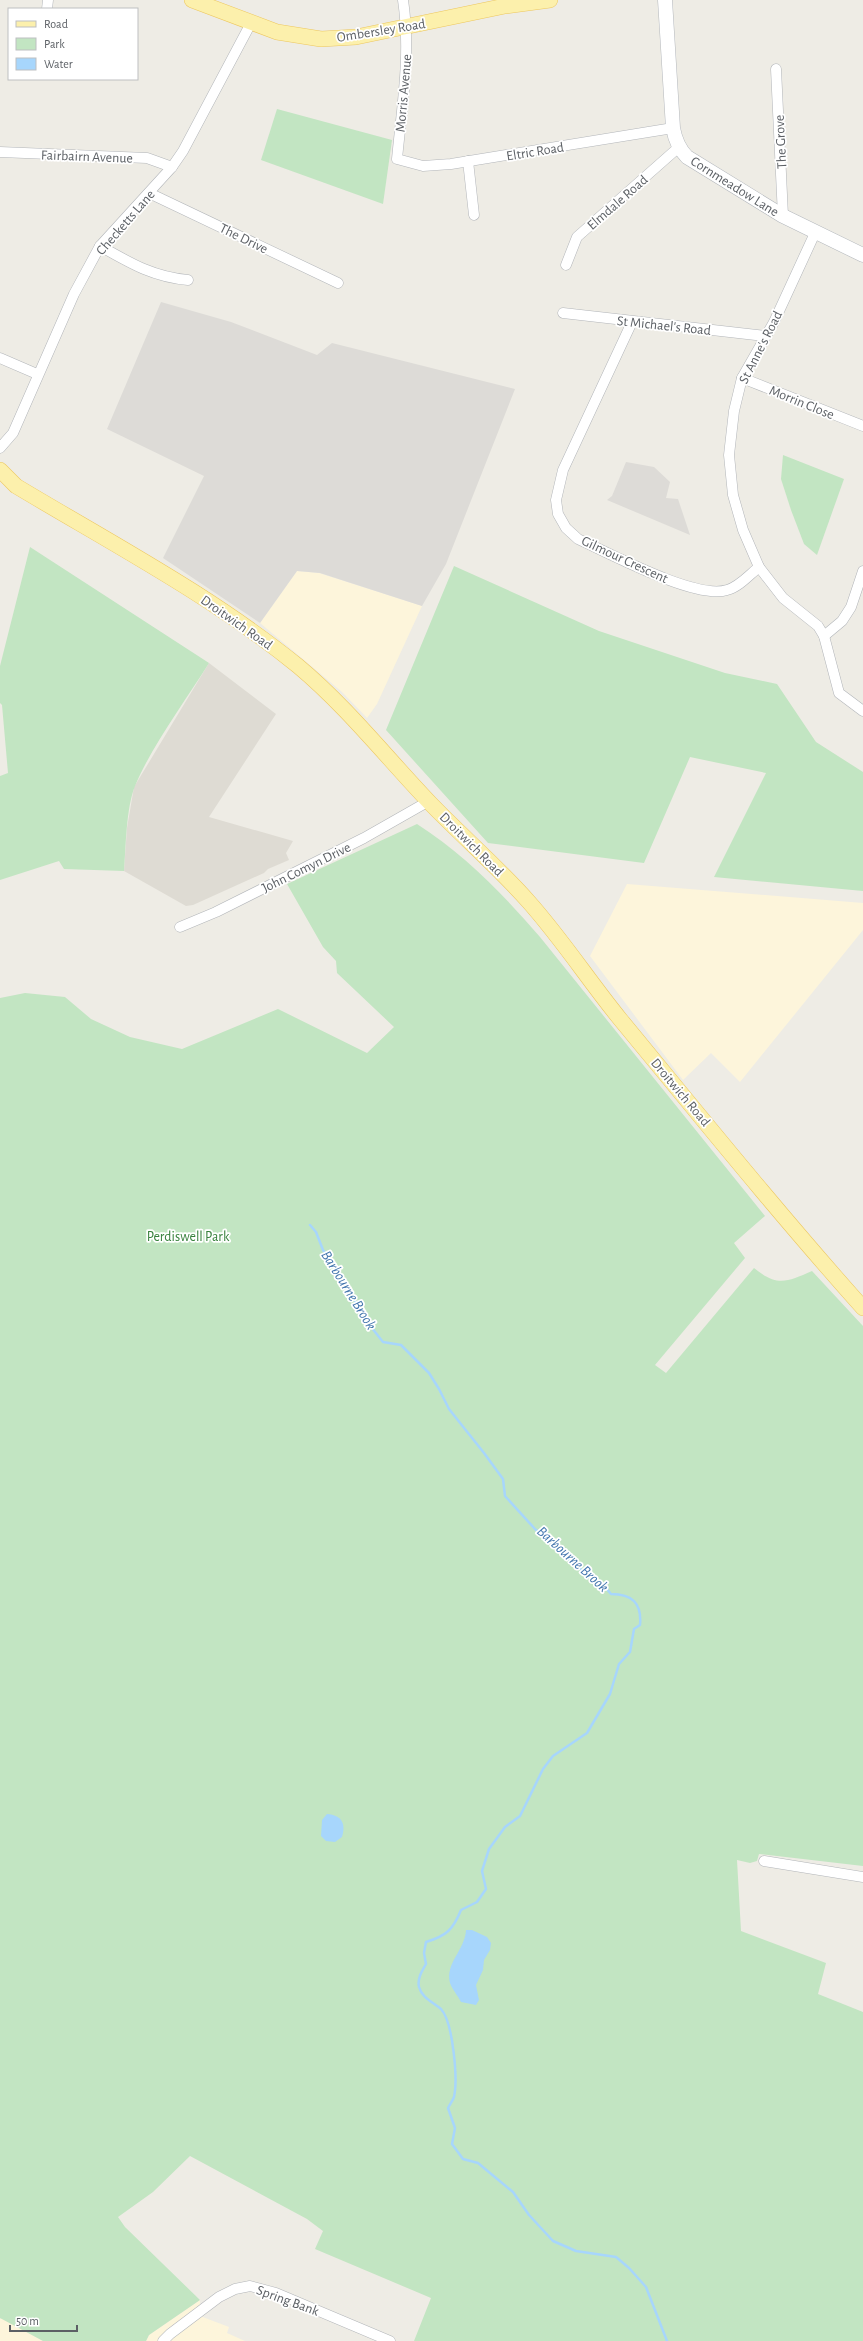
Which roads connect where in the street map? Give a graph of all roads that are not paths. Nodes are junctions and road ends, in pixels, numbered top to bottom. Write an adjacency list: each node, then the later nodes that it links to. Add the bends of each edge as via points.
1 (196, 0): 5 (main road, Ombersley Road)
2 (404, 0): 6 (street, Morris Avenue)
3 (550, 0): 6 (main road, Ombersley Road, via 506,6)
4 (665, 0): 8 (street, Cornmeadow Lane)
5 (251, 23): 6 (main road, Ombersley Road, via 277,32 321,39 356,37); 13 (street, Checketts Lane, via 192,136)
6 (407, 27): 11 (street, Morris Avenue, via 407,67)
7 (776, 69): 16 (street, The Grove)
8 (673, 128): 9 (street, Cornmeadow Lane); 12 (street, Eltric Road)
9 (679, 147): 16 (street, Cornmeadow Lane, via 687,157); 20 (street, Elmdale Road, via 576,237)
10 (0, 152): 13 (street, Fairbairn Avenue, via 146,158)
11 (396, 159): 12 (street, Eltric Road, via 423,166)
12 (468, 161): 15 (street)
13 (172, 167): 14 (street, Checketts Lane)
14 (150, 193): 18 (street, Checketts Lane); 22 (street, The Drive)
15 (474, 215)
16 (783, 216): 17 (street, Cornmeadow Lane)
17 (815, 233): 19 (street, Cornmeadow Lane); 25 (street, St Anne's Road)
18 (100, 246): 21 (street, via 165,278); 27 (street, Checketts Lane, via 74,294)
19 (863, 255)
20 (566, 265)
21 (188, 280)
22 (338, 283)
23 (563, 313): 24 (street, St Michael's Road)
24 (632, 322): 25 (street, St Michael's Road); 32 (street, Gilmour Crescent, via 563,470 556,500 558,514 566,528 578,539 685,586 715,592 726,591)
25 (765, 336): 28 (street, St Anne's Road)
26 (0, 358): 27 (street)
27 (37, 374): 30 (street, Checketts Lane, via 13,433)
28 (742, 378): 29 (street, Morrin Close); 32 (street, St Anne's Road, via 734,411 729,455 733,495 743,530)
29 (863, 426)
30 (0, 448)
31 (0, 470): 36 (main road, Droitwich Road, via 16,486 208,601 259,635 301,668 370,735)
32 (758, 567): 34 (street, St Anne's Road, via 783,598 818,626)
33 (863, 571): 34 (street, via 851,606 845,616)
34 (824, 636): 35 (street, St Anne's Road, via 839,692)
35 (863, 711)
36 (429, 801): 37 (street, John Comyn Drive, via 364,838 216,912); 38 (main road, Droitwich Road, via 529,901 623,1022 812,1251)
37 (180, 927)
38 (863, 1308)
39 (764, 1861): 40 (street)
40 (863, 1877)
41 (168, 2339): 42 (street, Spring Bank, via 219,2297 235,2289 250,2286 276,2293)
42 (390, 2341)

